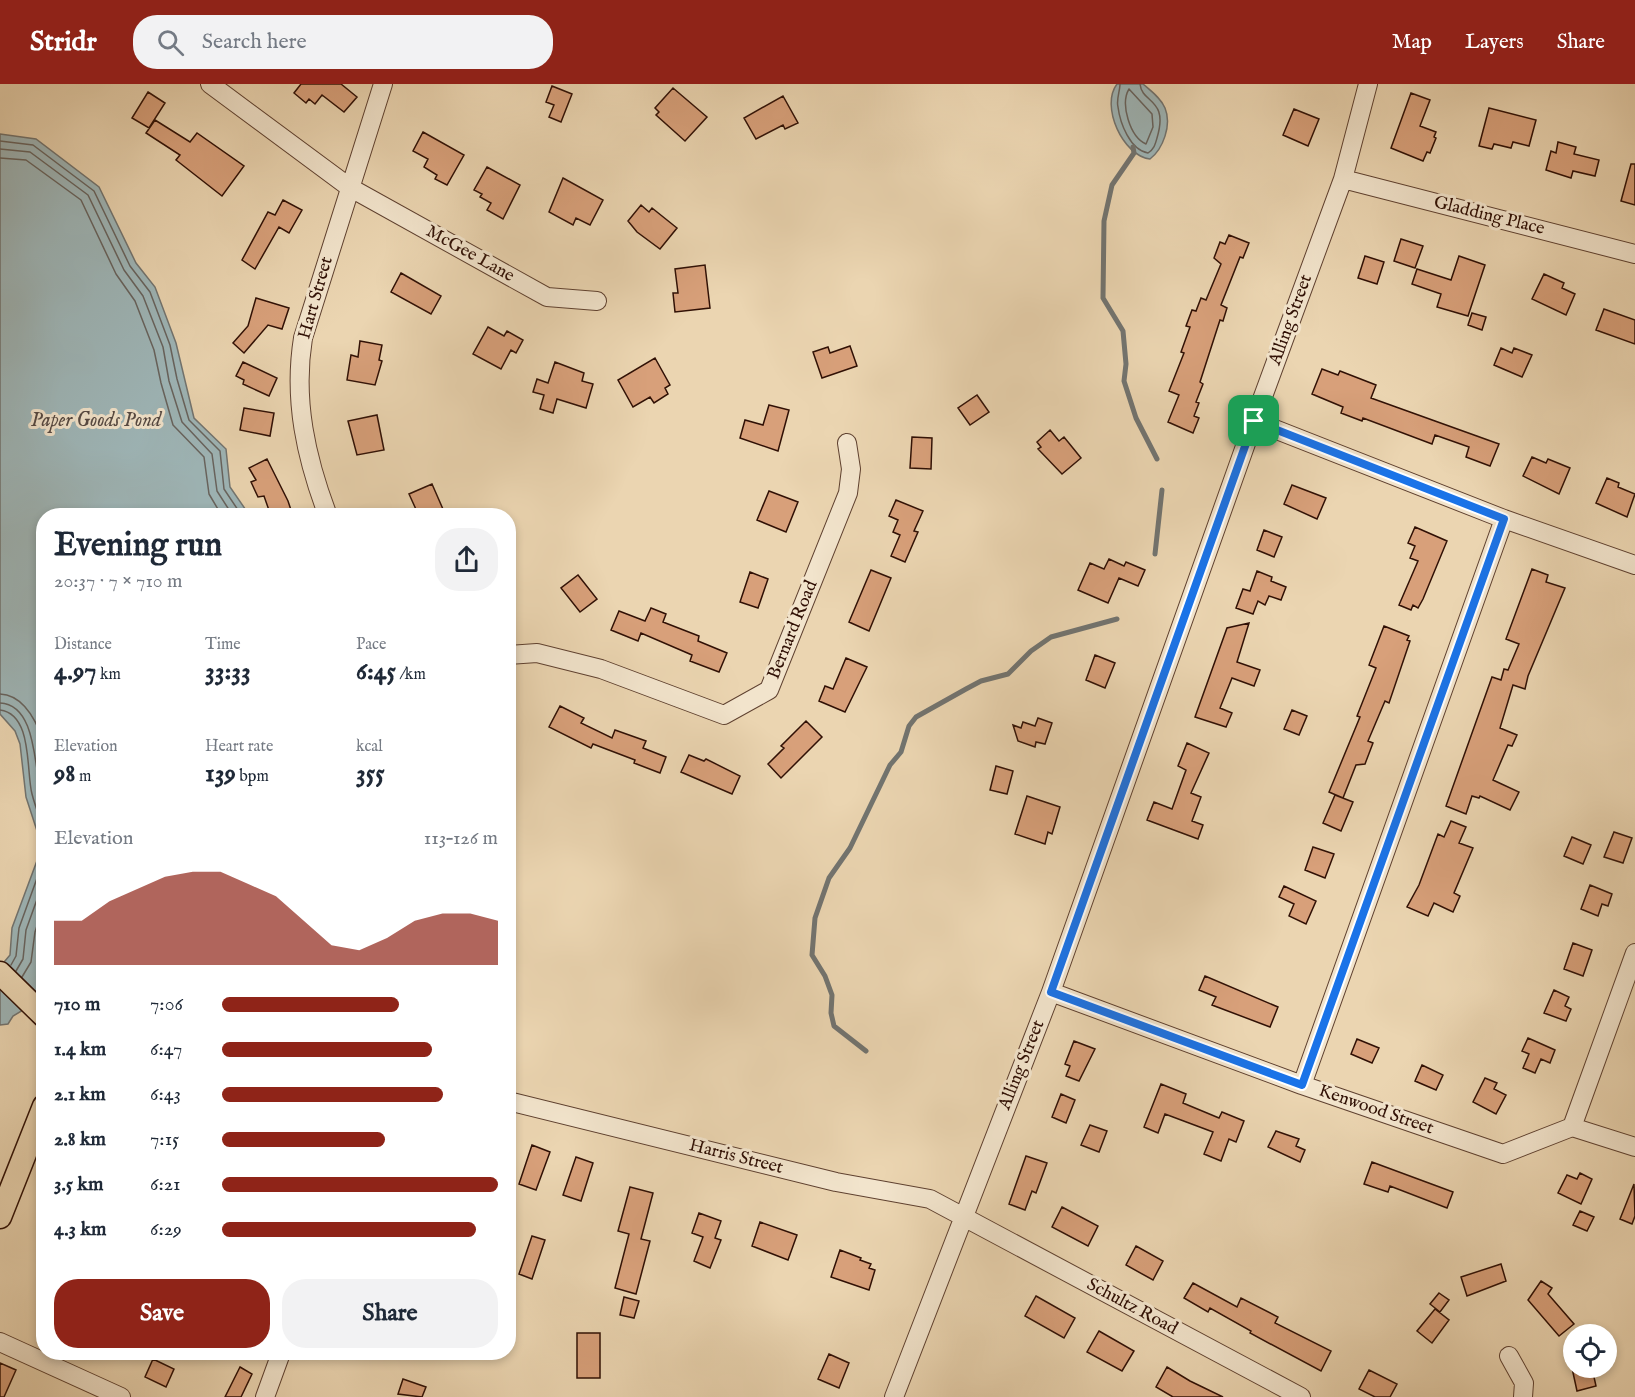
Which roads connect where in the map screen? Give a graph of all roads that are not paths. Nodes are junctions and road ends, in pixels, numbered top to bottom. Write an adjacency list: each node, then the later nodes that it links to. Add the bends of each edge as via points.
1 (210, 84): 5 (street, McGee Lane)
2 (383, 84): 5 (street, Hart Street)
3 (1368, 84): 4 (street, Alling Street)
4 (1343, 179): 6 (street, Gladding Place); 8 (street, Alling Street)
5 (349, 187): 7 (street, McGee Lane, via 547,297); 10 (street, Hart Street, via 299,363 304,439)
6 (1635, 254)
7 (597, 301)
8 (1254, 421): 11 (street); 16 (street, Alling Street)
9 (847, 443): 13 (street, Bernard Road, via 849,487 769,690 724,715 601,669 537,653)
10 (326, 508)
11 (1504, 519): 12 (street); 18 (street)
12 (1635, 565)
13 (516, 654)
14 (1635, 953): 21 (street)
15 (0, 973): 17 (main road)
16 (1051, 992): 18 (street, Kenwood Street); 23 (street, Alling Street)
17 (36, 1009)
18 (1302, 1085): 21 (street, Kenwood Street, via 1503,1154)
19 (516, 1103): 23 (street, Harris Street, via 836,1182 930,1198)
20 (36, 1126): 24 (main road)
21 (1572, 1127): 22 (street)
22 (1635, 1147)
23 (962, 1216): 32 (street, Alling Street); 33 (street, Schultz Road)
24 (0, 1217)
25 (0, 1342): 27 (street)
26 (1509, 1356): 34 (street, via 1524,1383)
27 (36, 1358)
28 (40, 1360): 30 (street)
29 (278, 1360): 31 (street)
30 (121, 1397)
31 (265, 1397)
32 (894, 1397)
33 (1301, 1397)
34 (1522, 1397)

